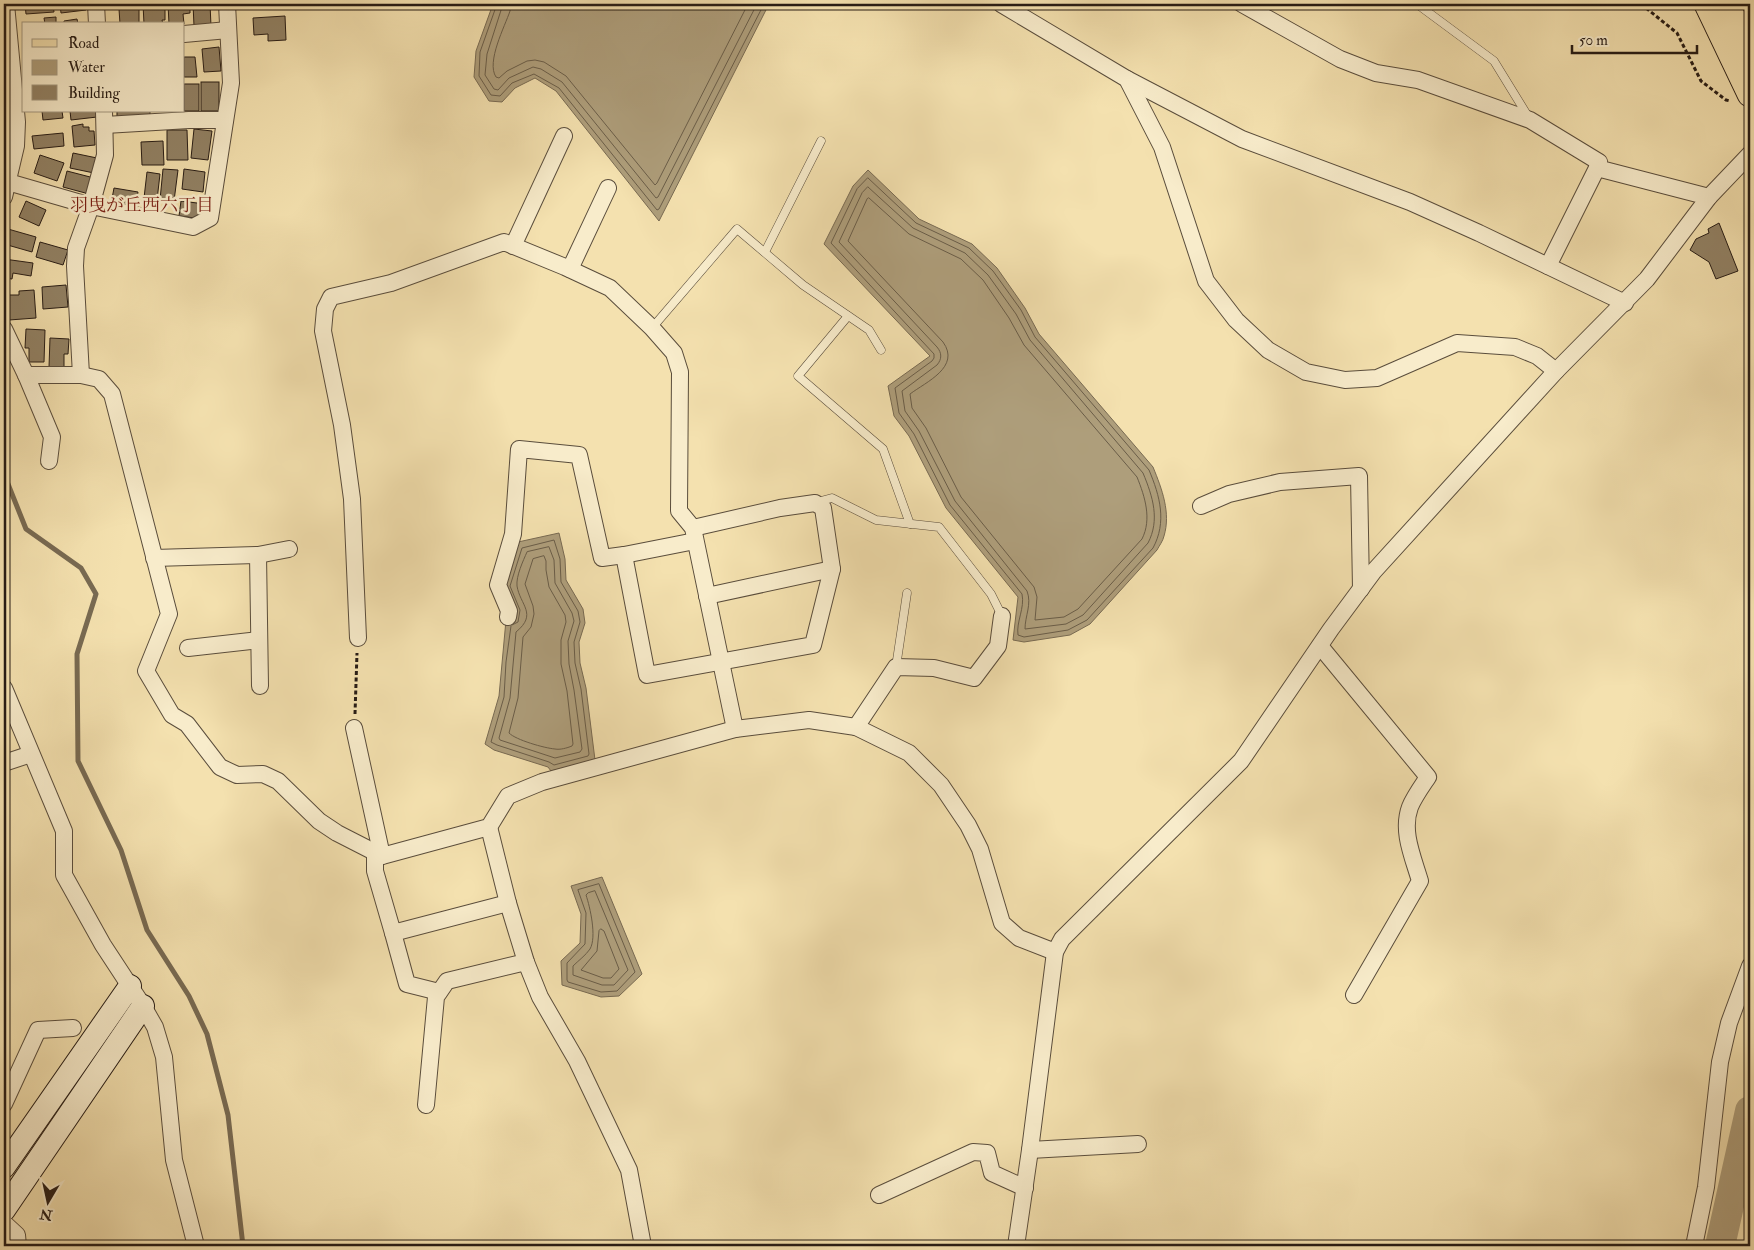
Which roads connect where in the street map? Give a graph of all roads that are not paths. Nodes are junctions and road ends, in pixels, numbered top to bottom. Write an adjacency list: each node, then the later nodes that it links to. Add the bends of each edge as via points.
1 (6, 4): 23 (street, via 17,122 16,146)
2 (96, 4): 9 (street)
3 (227, 4): 10 (street)
4 (1001, 4): 13 (street)
5 (1242, 4): 17 (street, via 1340,59 1376,72 1418,80)
6 (1417, 4): 17 (lane, via 1494,62)
7 (1706, 4): 14 (main road)
8 (1725, 4): 12 (highway)
9 (98, 22)
10 (228, 30): 11 (street); 16 (street, via 231,83)
11 (185, 34)
12 (1750, 58)
13 (1127, 79): 28 (street, via 1242,139 1410,202); 35 (street, via 1162,147 1206,281 1236,320 1268,350 1306,372 1345,380 1377,378 1456,343 1515,347 1537,356)
14 (1742, 98)
15 (105, 118): 16 (street); 25 (street, via 105,155)
16 (225, 120): 25 (street, via 210,218 193,227)
17 (1530, 120): 21 (street, via 1599,162)
18 (564, 136): 26 (street)
19 (821, 141): 27 (lane)
20 (1750, 154): 24 (street)
21 (1597, 168): 24 (street); 28 (street)
22 (608, 188): 29 (street)
23 (6, 189): 25 (street)
24 (1709, 197): 30 (street)
25 (91, 206): 37 (street, via 76,248)
26 (514, 246): 29 (street); 53 (street, via 504,242 391,283 331,297 325,309 323,331 342,425 352,499)
27 (765, 252): 31 (lane, via 803,285); 32 (lane, via 737,229)
28 (1548, 266): 30 (street)
29 (570, 269): 32 (street, via 610,288)
30 (1625, 303): 35 (street)
31 (848, 316): 34 (lane, via 869,330); 41 (lane, via 798,376 883,449)
32 (652, 328): 42 (street, via 674,353 680,372 679,511)
33 (4, 329): 36 (street)
34 (881, 350)
35 (1556, 371): 48 (street)
36 (26, 375): 37 (street); 38 (street, via 52,437)
37 (81, 375): 46 (street, via 99,378 112,394)
38 (48, 461)
39 (815, 503): 41 (lane, via 832,498 876,520); 42 (street, via 780,508); 47 (street, via 823,508)
40 (1201, 506): 48 (street, via 1229,494 1280,482 1360,476)
41 (910, 524): 51 (lane, via 939,527 991,594)
42 (694, 535): 45 (street); 50 (street)
43 (289, 549): 44 (street)
44 (258, 555): 46 (street); 54 (street)
45 (624, 555): 52 (street, via 602,558 579,455 519,449 513,534 498,585); 57 (street, via 647,675)
46 (154, 558): 67 (street, via 169,614 146,671 172,715 187,724 220,767 237,775 263,774 278,781 319,820)
47 (832, 569): 50 (street); 57 (street, via 814,645)
48 (1360, 589): 55 (street)
49 (907, 593): 58 (lane)
50 (707, 596): 57 (street)
51 (1002, 616): 58 (street, via 998,646 974,678 934,668)
52 (508, 617)
53 (358, 638)
54 (259, 640): 56 (street); 59 (street)
55 (1320, 646): 70 (street, via 1241,761 1062,939); 75 (street, via 1428,777 1410,806 1406,823 1420,881)
56 (188, 648)
57 (720, 662): 63 (street)
58 (896, 667): 61 (street)
59 (260, 686)
60 (4, 688): 64 (street)
61 (856, 727): 63 (street, via 809,720); 70 (street, via 909,754 941,785 980,849 1002,923 1019,938)
62 (354, 728): 67 (street)
63 (735, 729): 66 (street, via 542,782 508,796)
64 (31, 754): 65 (street); 73 (street, via 64,831 64,874 102,945)
65 (4, 763)
66 (489, 827): 67 (street); 68 (street)
67 (378, 854): 69 (street, via 375,870)
68 (508, 903): 69 (street); 71 (street)
69 (393, 933): 74 (street, via 407,984)
70 (1055, 952): 81 (street)
71 (526, 962): 74 (street, via 447,981); 89 (street, via 540,998 577,1061 629,1170)
72 (1750, 966): 91 (street, via 1729,1023 1720,1062 1706,1187)
73 (130, 986): 76 (street); 82 (street)
74 (439, 992): 79 (street)
75 (1354, 995)
76 (143, 1006): 85 (street); 88 (street, via 155,1027 164,1057 174,1160)
77 (73, 1028): 78 (street, via 38,1030)
78 (4, 1104)
79 (426, 1105)
80 (1138, 1144): 81 (street)
81 (1030, 1150): 83 (street)
82 (4, 1167)
83 (1025, 1188): 84 (street, via 992,1173 987,1153 973,1152); 90 (street)
84 (879, 1195)
85 (4, 1210)
86 (4, 1223): 87 (street, via 17,1235)
87 (18, 1246)
88 (196, 1246)
89 (643, 1246)
90 (1016, 1246)
91 (1694, 1246)

